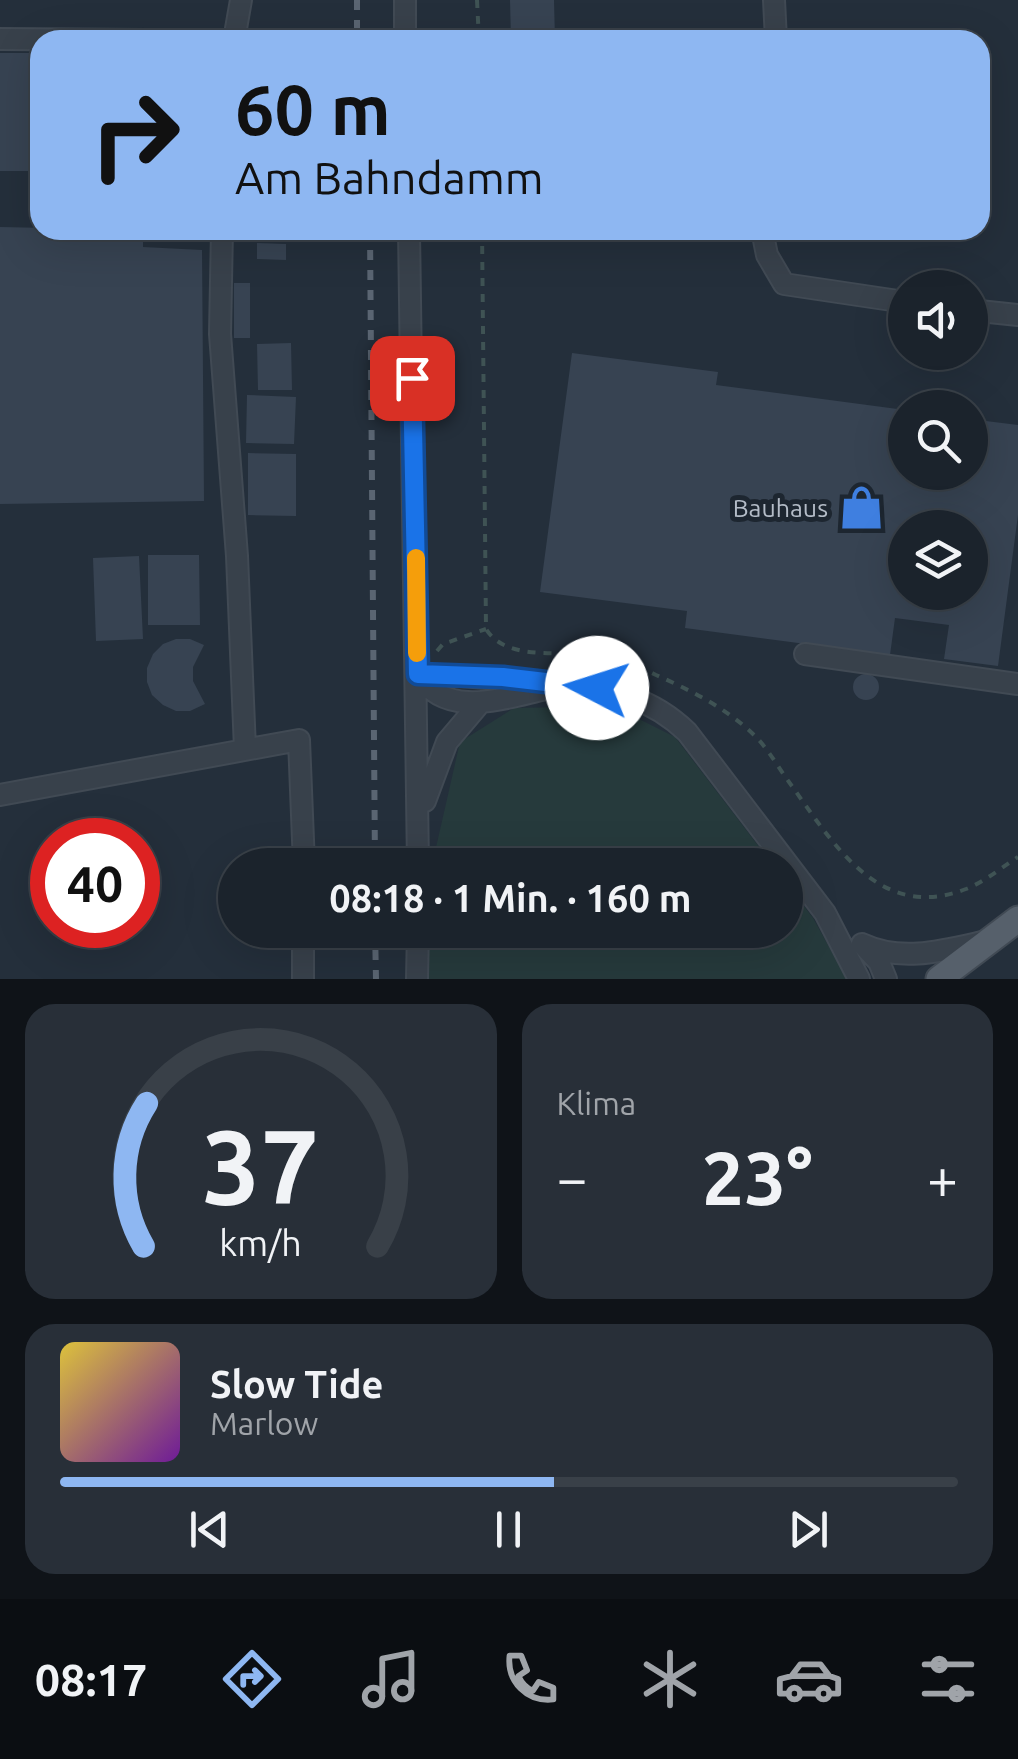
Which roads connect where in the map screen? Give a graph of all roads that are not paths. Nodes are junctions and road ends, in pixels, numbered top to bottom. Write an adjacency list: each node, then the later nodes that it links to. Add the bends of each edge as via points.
1 (240, 0): 4 (street)
2 (405, 0): 5 (street)
3 (774, 0): 6 (street)
4 (236, 30)
5 (405, 30)
6 (776, 30)
7 (0, 39): 8 (street)
8 (30, 39)
9 (222, 240): 20 (street, via 220,334)
10 (409, 240): 16 (street)
11 (764, 240): 12 (street, via 784,284)
12 (888, 299)
13 (988, 312): 14 (street)
14 (1018, 316)
15 (805, 654): 17 (street)
16 (418, 674): 18 (street); 19 (street, via 435,694); 22 (street)
17 (1018, 684)
18 (563, 686): 19 (street); 25 (street, via 616,691 673,718)
19 (480, 703): 22 (street, via 447,742)
20 (245, 749): 21 (street); 23 (street, via 299,740)
21 (0, 795)
22 (418, 832): 24 (street)
23 (303, 848)
24 (418, 848)
25 (825, 914): 28 (street); 33 (street)
26 (1018, 919): 27 (main road)
27 (990, 940): 28 (street, via 918,954); 35 (main road)
28 (862, 944): 34 (street)
29 (304, 948): 31 (street)
30 (418, 948): 32 (street)
31 (303, 979)
32 (417, 979)
33 (859, 979)
34 (886, 979)
35 (939, 979)

